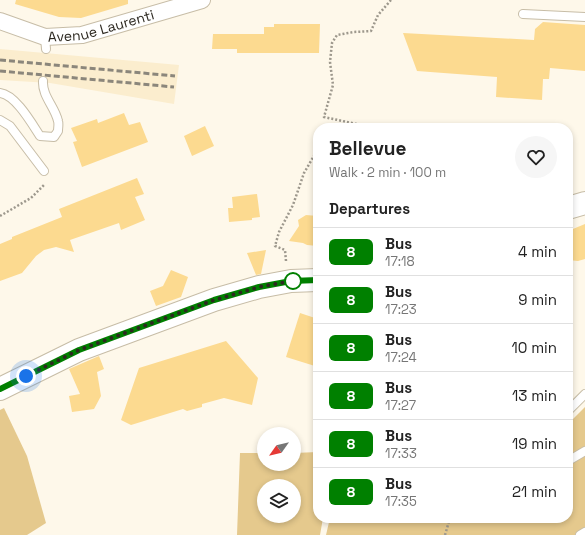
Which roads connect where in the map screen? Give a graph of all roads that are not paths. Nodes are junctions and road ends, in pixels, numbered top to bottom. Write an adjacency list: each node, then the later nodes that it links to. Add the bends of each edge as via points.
1 (202, 0): 4 (street, Avenue Laurenti, via 82,35 45,43)
2 (523, 14): 3 (lane)
3 (585, 17)
4 (0, 21)
5 (43, 81): 6 (lane, via 42,86 58,120 58,131 54,136 40,136 19,105 4,93)
6 (0, 93)
7 (0, 120): 8 (lane, via 10,126)
8 (44, 171)
9 (585, 202): 10 (street)
10 (573, 206)
11 (313, 280): 12 (street, via 259,287 214,300 79,350)
12 (0, 389)
13 (585, 394): 14 (lane)
14 (573, 406)
15 (585, 451): 16 (lane)
16 (573, 458)
17 (585, 532): 18 (lane)
18 (580, 535)

